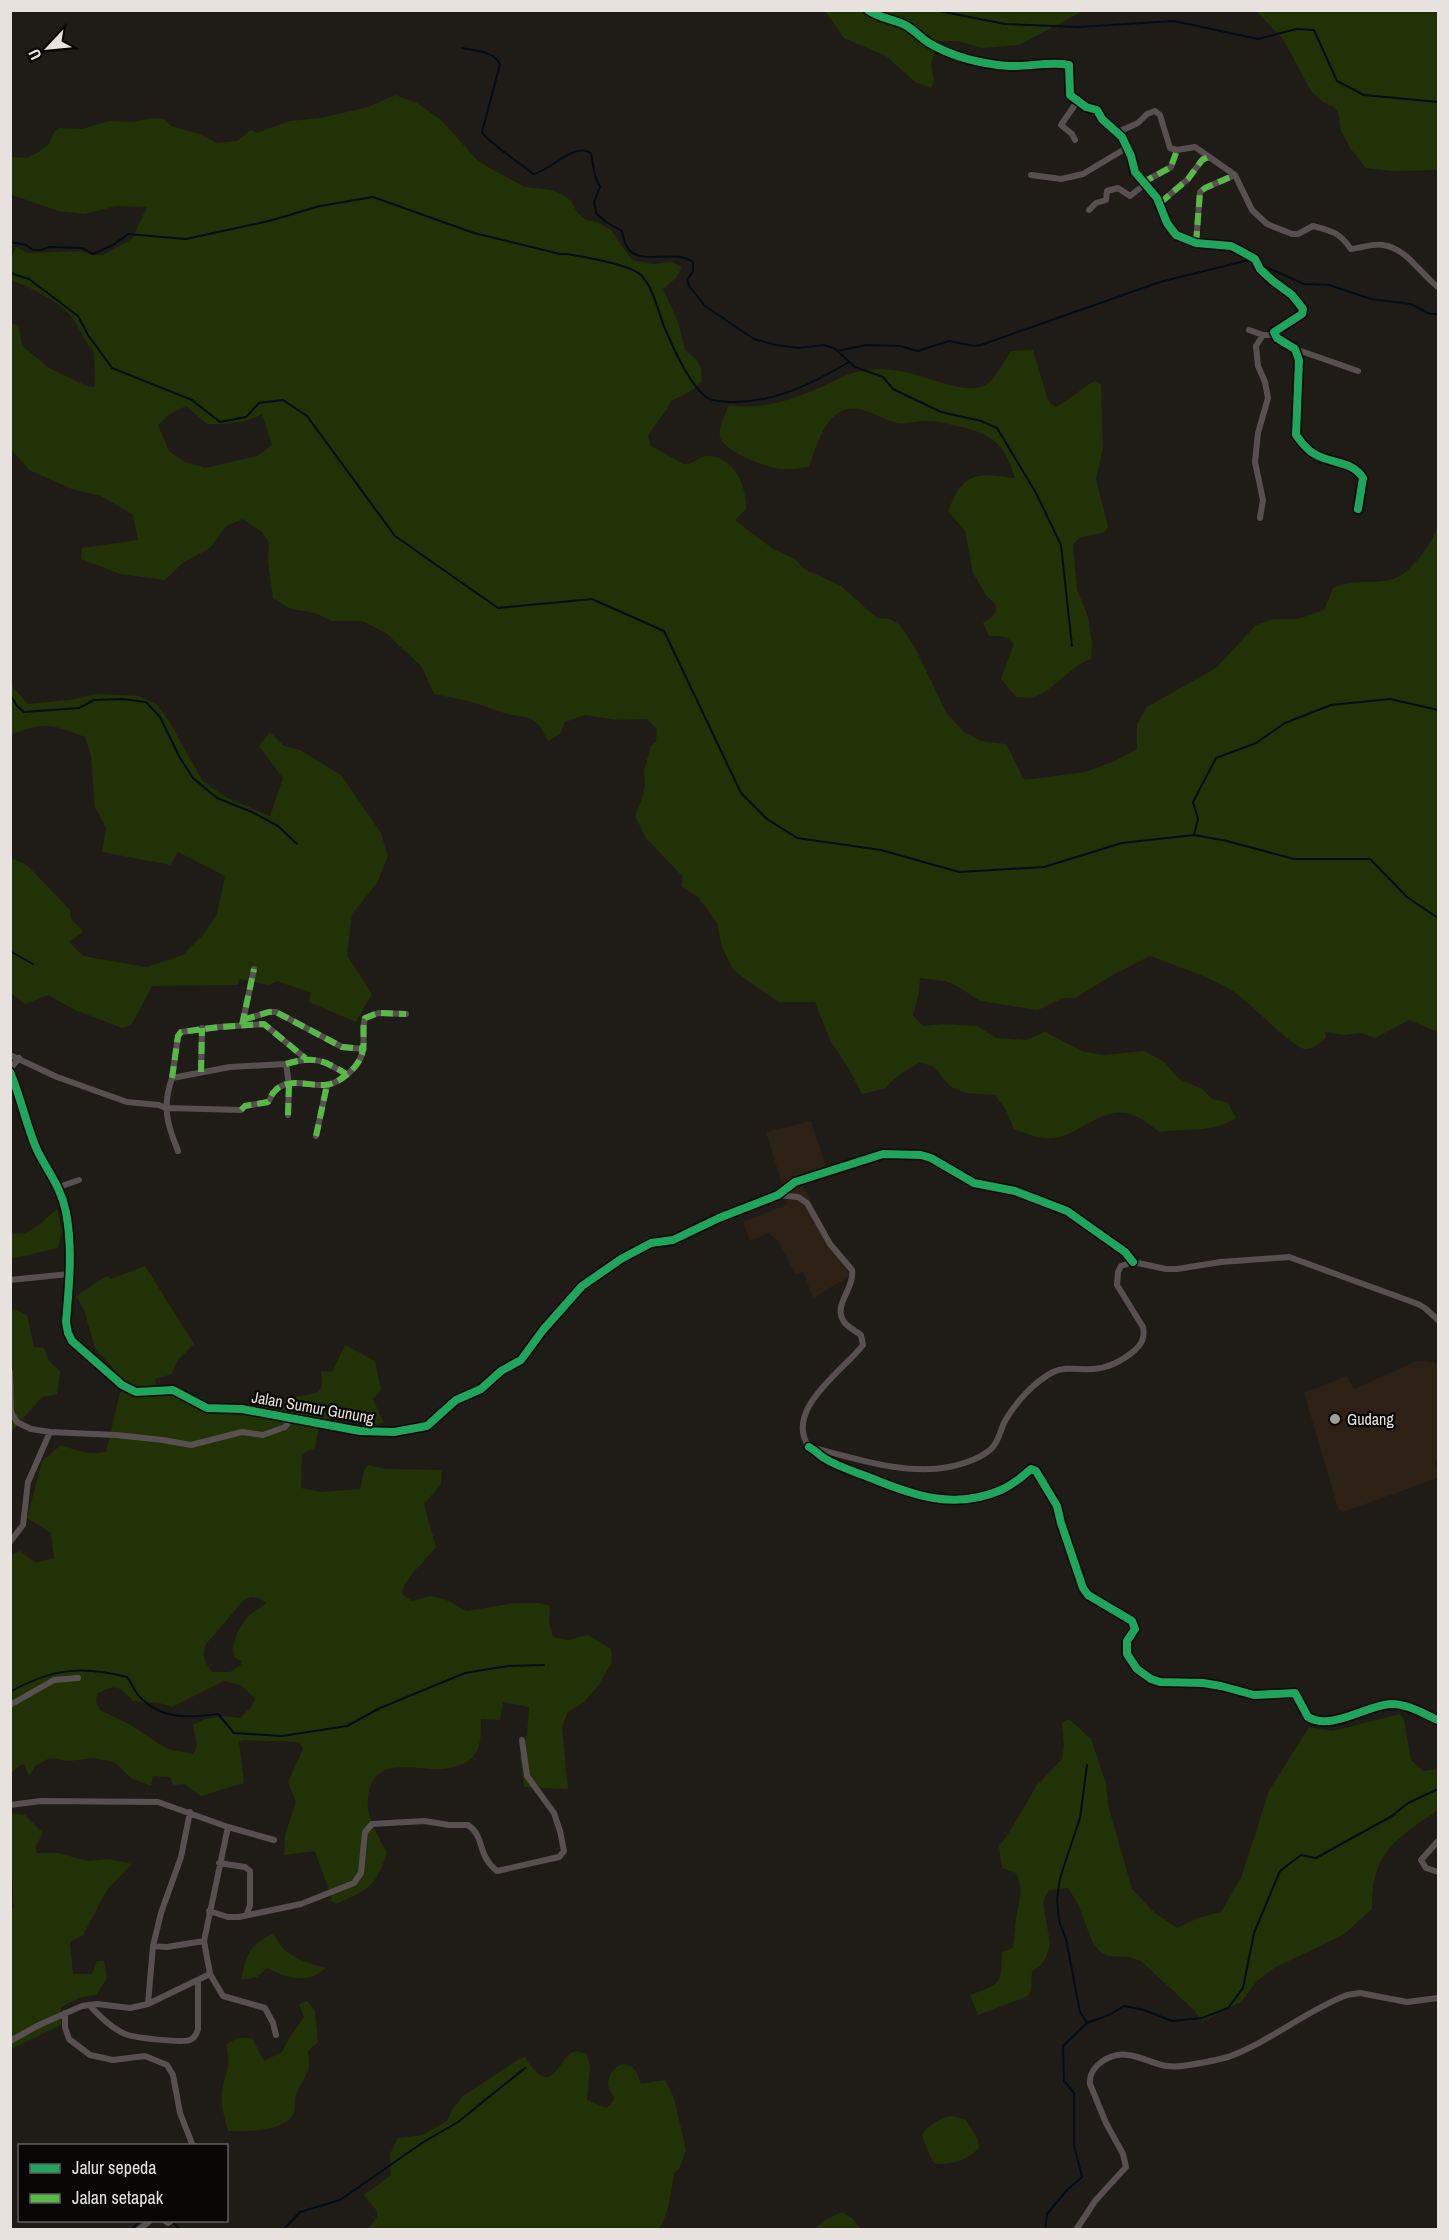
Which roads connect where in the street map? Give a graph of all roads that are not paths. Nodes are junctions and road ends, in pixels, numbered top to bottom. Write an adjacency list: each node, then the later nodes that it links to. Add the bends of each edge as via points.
1 (868, 10): 2 (street, via 906,26 929,43 971,60 1012,66 1068,64 1069,92)
2 (1077, 102): 3 (street, via 1097,110); 4 (street, via 1061,125)
3 (1118, 132): 5 (street); 6 (street, via 1155,111 1160,115 1170,148)
4 (1075, 140)
5 (1128, 147): 8 (street, via 1083,174 1061,179); 10 (street)
6 (1177, 150): 7 (street, via 1195,147); 10 (street, via 1170,167)
7 (1208, 157): 9 (street); 11 (street)
8 (1031, 175)
9 (1235, 175): 13 (street, via 1200,192); 14 (street, via 1252,210 1268,224 1292,234 1312,226 1334,231 1351,249 1382,244 1393,248 1411,258 1423,275)
10 (1143, 184): 11 (street); 12 (street, via 1130,196 1118,188 1107,191 1106,200 1096,202)
11 (1160, 203): 13 (street, via 1176,235)
12 (1089, 210)
13 (1196, 243): 17 (street, via 1231,246 1255,259 1260,269 1292,295 1303,309 1302,314)
14 (1438, 286)
15 (1249, 330): 16 (street)
16 (1263, 335): 17 (street); 21 (street, via 1256,345 1258,366 1268,390 1255,462 1263,500)
17 (1274, 335): 18 (street)
18 (1295, 349): 19 (street); 20 (street, via 1299,360 1296,435 1314,454 1360,473 1363,478)
19 (1358, 371)
20 (1358, 509)
21 (1260, 518)
22 (255, 969): 24 (street)
23 (406, 1014): 26 (street, via 378,1013 365,1018)
24 (242, 1022): 25 (street); 26 (street, via 276,1012 342,1047); 29 (street, via 264,1024)
25 (202, 1028): 32 (street); 34 (street, via 178,1036)
26 (364, 1049): 33 (street)
27 (10, 1055): 28 (street)
28 (19, 1058): 31 (street); 37 (street, via 118,1099)
29 (305, 1058): 30 (street); 33 (street)
30 (286, 1064): 32 (street); 35 (street)
31 (10, 1070): 42 (street, Jalan Sumur Gunung, via 36,1148)
32 (201, 1072): 34 (street)
33 (346, 1074): 36 (street)
34 (172, 1078): 37 (street)
35 (289, 1084): 36 (street); 37 (street, via 276,1089 268,1102 241,1110); 38 (street)
36 (327, 1085): 39 (street)
37 (166, 1108): 40 (street, via 168,1127)
38 (288, 1115)
39 (316, 1136)
40 (178, 1151)
41 (79, 1180): 42 (street)
42 (59, 1187): 45 (street, Jalan Sumur Gunung, via 69,1238)
43 (778, 1195): 44 (street, Jalan Sumur Gunung, via 795,1182 868,1158 883,1154 921,1155 939,1161 974,1183 1015,1191 1067,1211 1125,1252); 49 (street, Jalan Sumur Gunung, via 673,1240 651,1243 621,1259 582,1286 521,1360 481,1389 456,1400 427,1426 360,1431); 51 (street, via 798,1197 807,1203 830,1244 852,1270 840,1313 863,1341 807,1408 803,1431)
44 (1132, 1262): 47 (street, via 1177,1269 1289,1257 1418,1304); 51 (street, via 1121,1266 1116,1279 1143,1327 1142,1343 1108,1366 1049,1374 1009,1415 992,1449 977,1458 930,1469 850,1459)
45 (69, 1274): 46 (street); 49 (street, Jalan Sumur Gunung, via 66,1322 72,1341 122,1385 136,1392 173,1390 207,1408 243,1409)
46 (10, 1280)
47 (1438, 1320)
48 (10, 1372): 50 (street, via 11,1412 17,1422)
49 (292, 1418): 50 (street, via 285,1427 263,1435 242,1432 191,1445 116,1434)
50 (50, 1432): 52 (street, via 28,1482 23,1525)
51 (809, 1447): 55 (street, via 826,1460 889,1486 931,1498 982,1496 1001,1490 1031,1469 1038,1472 1057,1506 1083,1588 1088,1595 1132,1621 1135,1629 1127,1641 1127,1654 1137,1669 1151,1679 1203,1683 1254,1695 1295,1693 1308,1717 1320,1722 1388,1704)
52 (10, 1542)
53 (78, 1678): 54 (street, via 54,1680)
54 (10, 1705)
55 (1438, 1720)
56 (522, 1740): 65 (street, via 527,1776 557,1820 562,1856 497,1871 485,1858 478,1835 468,1825 424,1821 372,1824 365,1832 361,1873 354,1883 301,1904)
57 (10, 1805): 58 (street, via 41,1801 135,1801 158,1802)
58 (190, 1812): 59 (street); 67 (street, via 181,1857)
59 (228, 1827): 60 (street); 62 (street)
60 (274, 1840)
61 (1438, 1841): 63 (street, via 1421,1860 1426,1868)
62 (219, 1863): 64 (street); 65 (street, via 250,1871)
63 (1438, 1872)
64 (209, 1911): 65 (street, via 234,1918); 66 (street)
65 (247, 1914)
66 (204, 1941): 67 (street); 68 (street)
67 (153, 1946): 71 (street)
68 (210, 1974): 69 (street); 74 (street, via 223,1996 265,2008)
69 (198, 1982): 71 (street); 72 (street, via 198,2029 188,2040 126,2034 108,2024)
70 (1438, 1998): 77 (street, via 1407,2002 1360,1993 1347,1995 1260,2042 1196,2064 1174,2067 1128,2054 1105,2060 1093,2069 1090,2084 1126,2167)
71 (148, 2004): 72 (street, via 130,2008)
72 (89, 2005): 73 (street)
73 (65, 2013): 75 (street); 76 (street, via 69,2039 90,2055 112,2060 145,2056 167,2065)
74 (276, 2035)
75 (10, 2041)
76 (193, 2144)
77 (1076, 2229)

